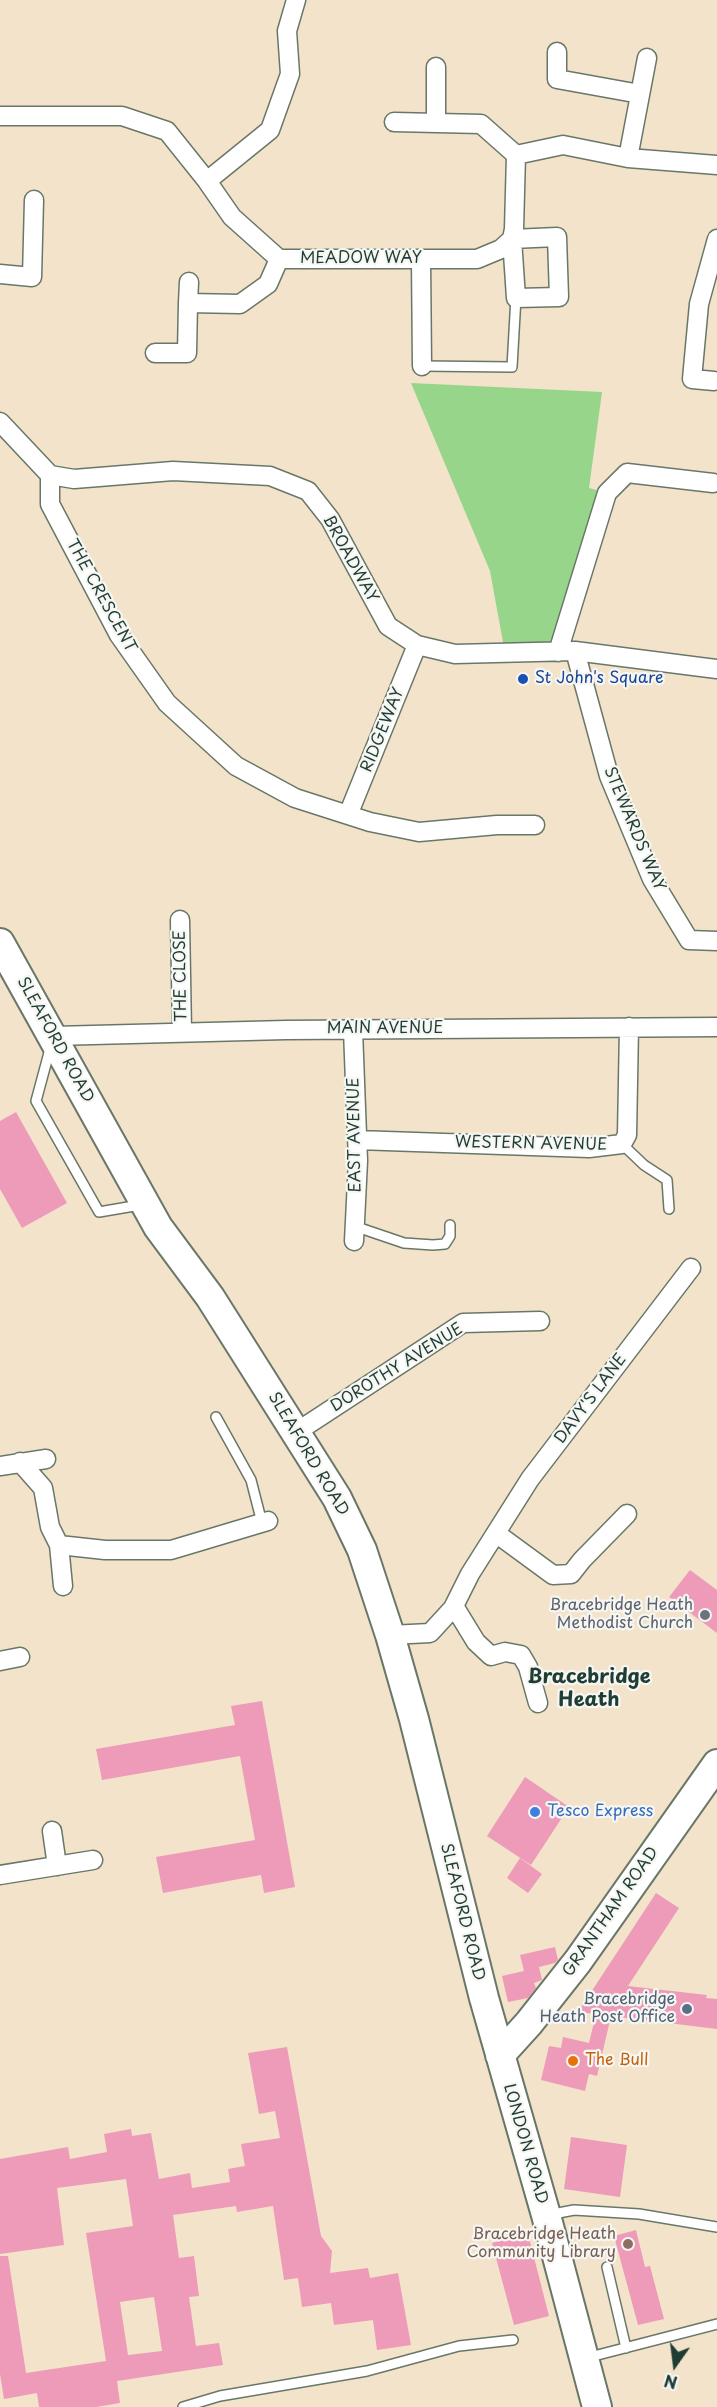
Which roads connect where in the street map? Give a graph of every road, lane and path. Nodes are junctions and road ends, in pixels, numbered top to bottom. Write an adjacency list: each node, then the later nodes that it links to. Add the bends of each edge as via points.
1 (296, 0): 12 (street, via 287,31 290,74 270,130)
2 (557, 52): 5 (street, via 557,79)
3 (647, 58): 5 (street)
4 (436, 67): 8 (street)
5 (640, 94): 10 (street)
6 (0, 116): 12 (street, MEADOW WAY, via 122,116 167,131)
7 (394, 122): 8 (street)
8 (436, 123): 9 (street, via 481,124)
9 (516, 155): 10 (street, via 563,145); 14 (street)
10 (628, 159): 11 (street)
11 (717, 165)
12 (207, 181): 16 (street, MEADOW WAY, via 232,217)
13 (34, 200): 18 (street, via 36,284)
14 (512, 239): 17 (street, MEADOW WAY, via 501,249 477,259); 20 (street); 20 (street, via 557,237 559,297)
15 (717, 239): 24 (street, via 699,304 692,379)
16 (279, 259): 17 (street, MEADOW WAY); 21 (street, via 268,284 240,304)
17 (421, 260): 23 (street)
18 (0, 274)
19 (189, 282): 21 (street)
20 (516, 295): 23 (lane, via 512,367)
21 (188, 303): 22 (street, via 187,353)
22 (155, 353)
23 (422, 366)
24 (714, 381)
25 (0, 422): 26 (street)
26 (50, 475): 28 (street, BROADWAY, via 74,479 173,471 270,476 308,491 330,519 388,626); 31 (street, THE CRESCENT, via 50,504 119,635 167,703 236,766 295,798)
27 (713, 483): 29 (street, via 627,473 607,493)
28 (417, 645): 29 (street, BROADWAY, via 456,654); 31 (street, RIDGEWAY)
29 (566, 651): 30 (street, BROADWAY); 34 (street, STEWARDS WAY, via 609,776 652,879 689,940)
30 (717, 669)
31 (348, 815): 32 (street, THE CRESCENT, via 419,832)
32 (536, 825)
33 (180, 920): 39 (street, THE CLOSE)
34 (717, 941)
35 (0, 943): 40 (main road, SLEAFORD ROAD)
36 (717, 1027): 37 (street, MAIN AVENUE)
37 (629, 1028): 38 (street, MAIN AVENUE); 42 (street, WESTERN AVENUE, via 627,1135)
38 (353, 1030): 39 (street, MAIN AVENUE); 41 (street, EAST AVENUE)
39 (182, 1032): 40 (street, MAIN AVENUE)
40 (54, 1036): 43 (main road, SLEAFORD ROAD); 43 (lane, via 36,1101 99,1212)
41 (357, 1140): 42 (street, WESTERN AVENUE, via 590,1148); 46 (street, EAST AVENUE)
42 (622, 1144): 44 (lane, via 667,1180)
43 (146, 1204): 50 (main road, SLEAFORD ROAD)
44 (669, 1209)
45 (450, 1225): 46 (lane, via 445,1244 433,1245)
46 (354, 1233)
47 (691, 1268): 56 (street, DAVY'S LANE, via 530,1479)
48 (540, 1321): 50 (street, DOROTHY AVENUE, via 463,1323)
49 (216, 1417): 55 (lane, via 251,1480)
50 (296, 1433): 60 (main road, SLEAFORD ROAD, via 337,1498 362,1550)
51 (45, 1459): 52 (street)
52 (21, 1462): 53 (street); 57 (street, via 43,1488 50,1527)
53 (0, 1466)
54 (627, 1514): 56 (street, via 571,1574 553,1575)
55 (265, 1522): 57 (street, via 171,1550)
56 (497, 1534): 59 (street, DAVY'S LANE)
57 (59, 1545): 58 (street)
58 (63, 1586)
59 (454, 1606): 60 (street, DAVY'S LANE, via 430,1633); 63 (street, via 476,1642 491,1656 505,1652 521,1655)
60 (390, 1635): 69 (main road, SLEAFORD ROAD)
61 (20, 1657): 62 (street)
62 (0, 1661)
63 (538, 1703)
64 (717, 1764): 69 (main road, GRANTHAM ROAD, via 578,1962)
65 (52, 1831): 67 (street)
66 (93, 1860): 67 (street)
67 (57, 1866): 68 (street)
68 (0, 1875)
69 (500, 2055): 70 (main road, LONDON ROAD)
70 (546, 2215): 71 (lane, via 574,2210 639,2214); 76 (main road, LONDON ROAD)
71 (717, 2227)
72 (607, 2267): 75 (lane)
73 (717, 2324): 75 (lane)
74 (513, 2340): 77 (lane, via 459,2346 367,2371 220,2396)
75 (626, 2348): 76 (lane)
76 (584, 2358): 78 (main road, LONDON ROAD)
77 (183, 2407)
78 (597, 2407)

